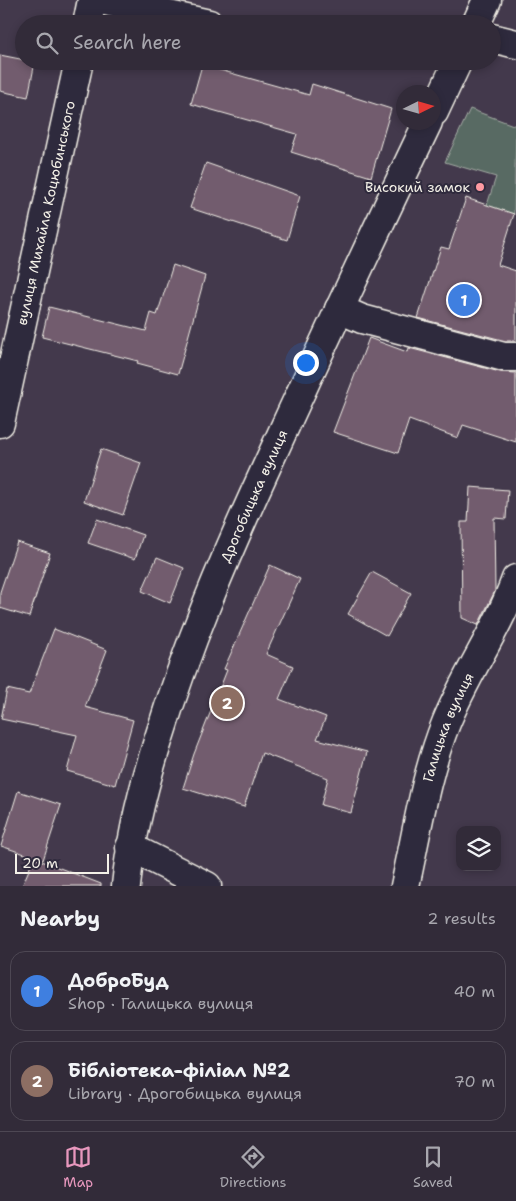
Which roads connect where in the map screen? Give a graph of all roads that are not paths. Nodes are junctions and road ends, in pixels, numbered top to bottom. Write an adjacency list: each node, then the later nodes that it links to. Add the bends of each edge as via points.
1 (92, 0): 4 (street)
2 (101, 0): 5 (street)
3 (487, 0): 6 (street)
4 (89, 15)
5 (168, 15)
6 (480, 15)
7 (501, 40): 8 (street)
8 (516, 44)
9 (77, 70): 15 (street, вулиця Михайла Коцюбинського)
10 (450, 70): 11 (street)
11 (441, 94)
12 (424, 130): 13 (street, Дрогобицька вулиця)
13 (339, 309): 14 (street, via 504,357); 17 (street, Дрогобицька вулиця, via 224,560 178,675)
14 (516, 357)
15 (0, 423)
16 (516, 579): 20 (street, Галицька вулиця, via 493,633 461,690 433,758)
17 (130, 847): 18 (street, Дрогобицька вулиця); 19 (street)
18 (126, 886)
19 (207, 886)
20 (405, 886)

